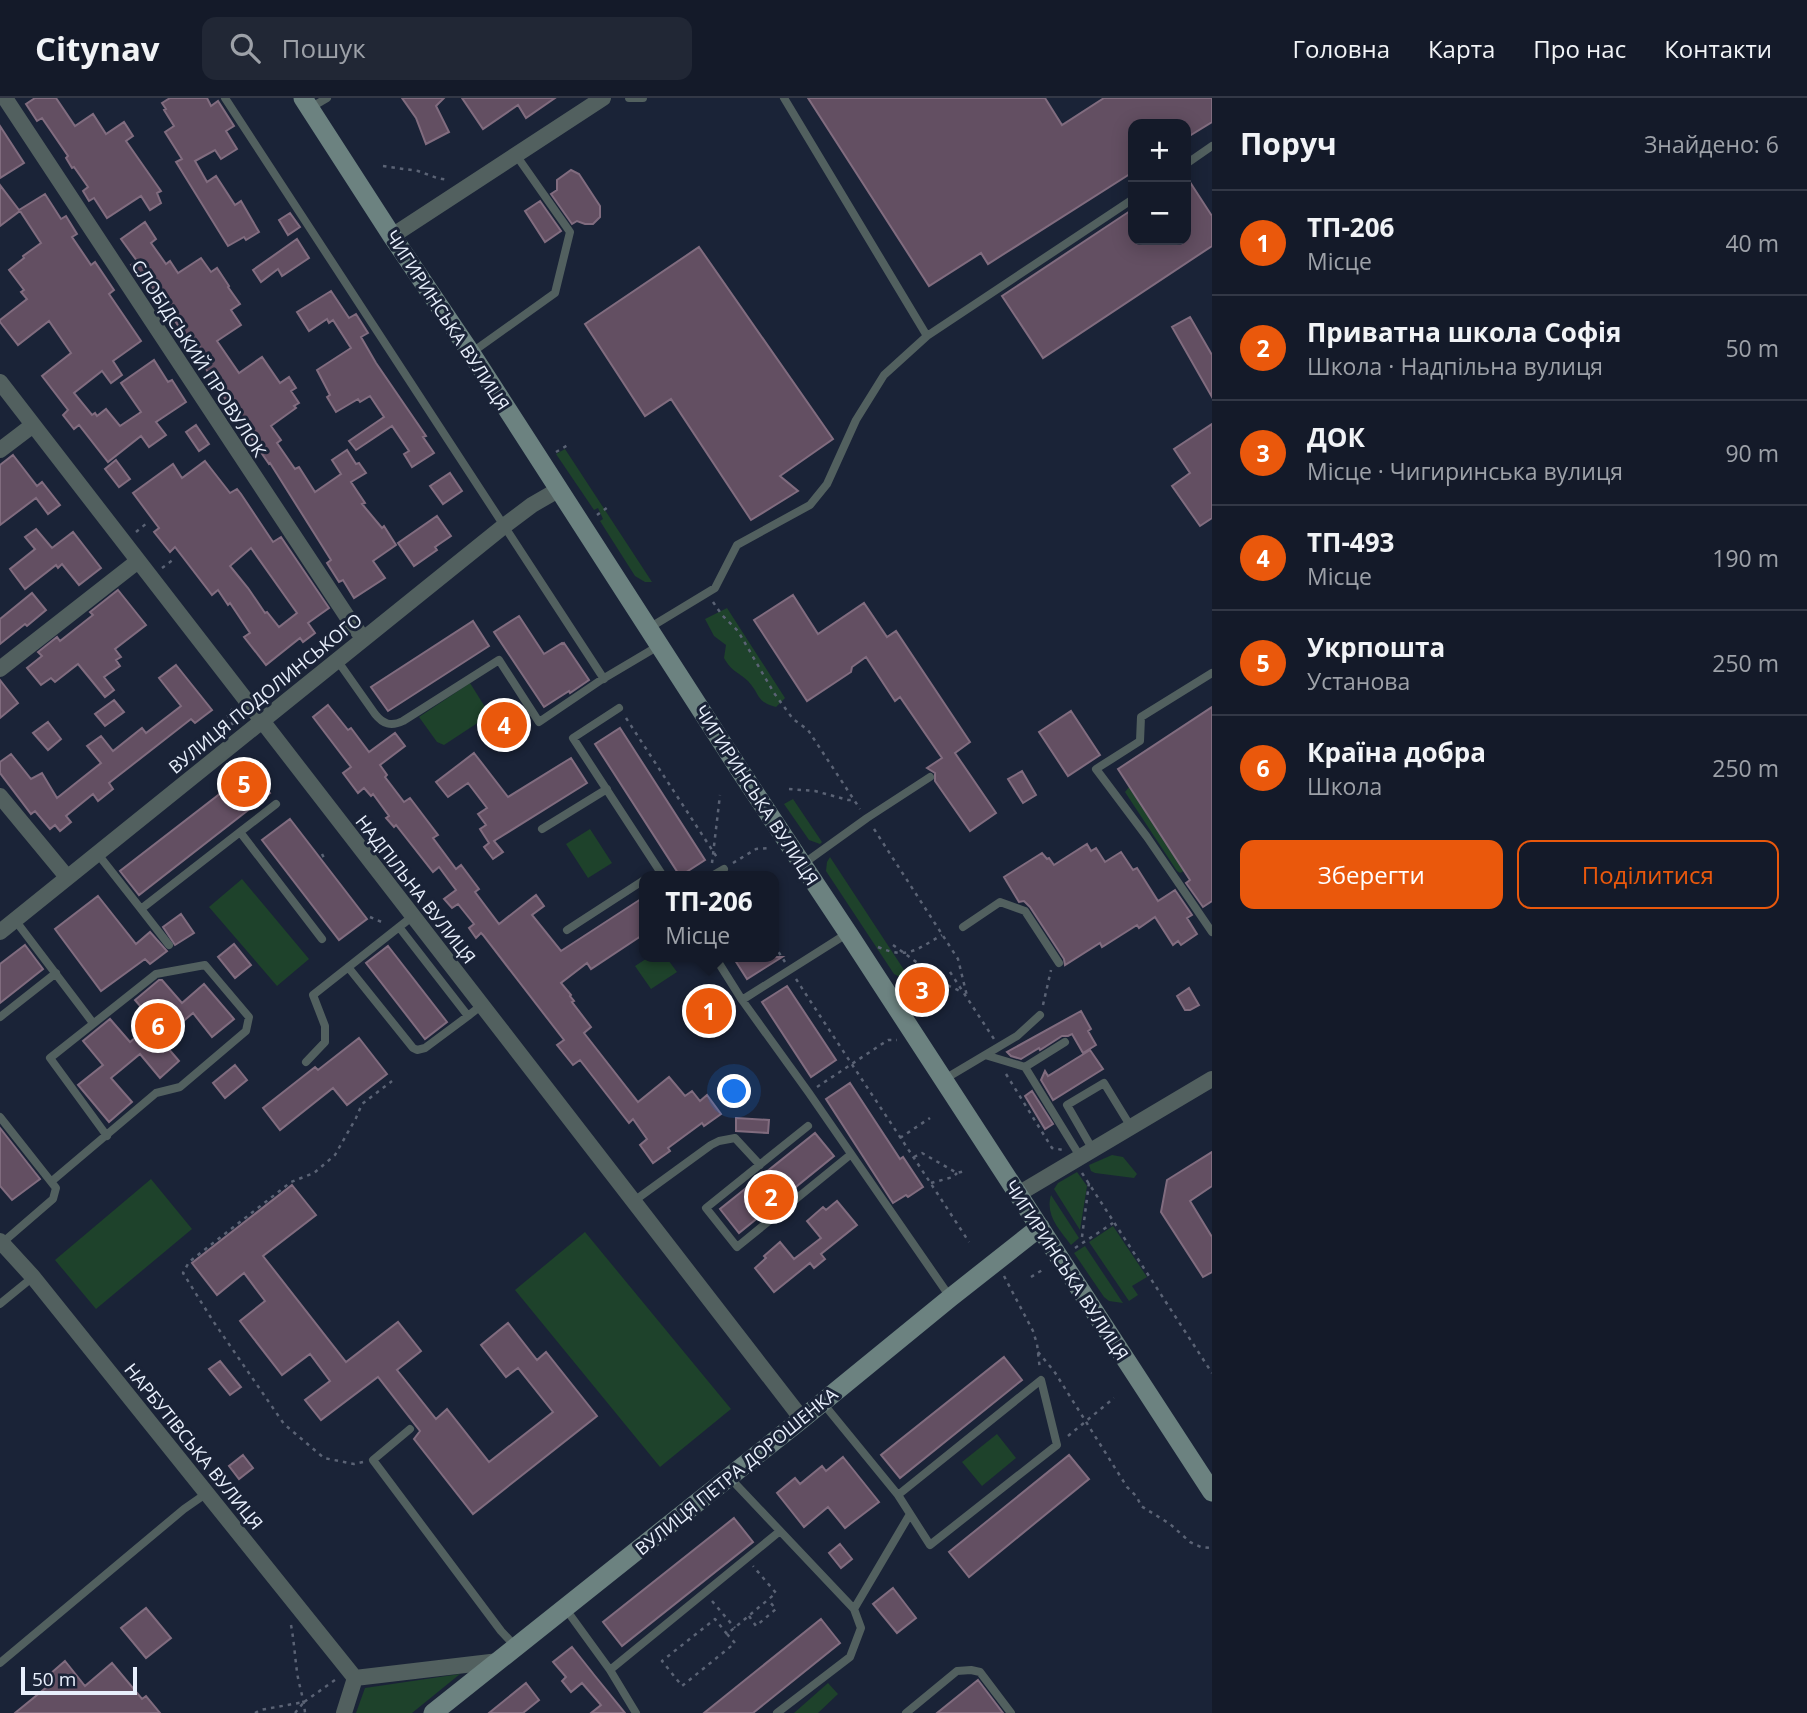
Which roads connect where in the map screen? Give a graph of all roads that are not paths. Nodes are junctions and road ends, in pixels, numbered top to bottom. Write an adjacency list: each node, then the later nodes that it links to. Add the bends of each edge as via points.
1 (5, 98): 23 (street, СЛОБІДСЬКИЙ ПРОВУЛОК)
2 (225, 98): 20 (lane)
3 (327, 98): 8 (lane)
4 (603, 98): 10 (street)
5 (629, 98): 6 (lane)
6 (643, 98)
7 (784, 98): 14 (lane)
8 (307, 103): 13 (main road, ЧИГИРИНСЬКА ВУЛИЦЯ)
9 (1212, 146): 11 (lane)
10 (516, 155): 13 (street); 15 (lane, via 570,232 555,293)
11 (1191, 160)
12 (1128, 202): 14 (lane)
13 (392, 236): 15 (main road, ЧИГИРИНСЬКА ВУЛИЦЯ)
14 (927, 336): 22 (lane, via 884,375 856,419 827,484 810,505 737,545 715,588)
15 (471, 353): 19 (main road, ЧИГИРИНСЬКА ВУЛИЦЯ)
16 (0, 382): 17 (street, НАДПІЛЬНА ВУЛИЦЯ)
17 (33, 425): 18 (street); 21 (street, НАДПІЛЬНА ВУЛИЦЯ)
18 (0, 450)
19 (558, 490): 20 (street, ВУЛИЦЯ ПОДОЛИНСЬКОГО); 22 (main road, ЧИГИРИНСЬКА ВУЛИЦЯ)
20 (505, 526): 23 (street, ВУЛИЦЯ ПОДОЛИНСЬКОГО); 27 (lane)
21 (138, 561): 25 (street); 29 (street, НАДПІЛЬНА ВУЛИЦЯ)
22 (654, 636): 27 (lane); 37 (main road, ЧИГИРИНСЬКА ВУЛИЦЯ)
23 (363, 638): 24 (street, ВУЛИЦЯ ПОДОЛИНСЬКОГО)
24 (337, 660): 27 (lane, via 375,714 391,725 403,722 499,660 539,722); 29 (street, ВУЛИЦЯ ПОДОЛИНСЬКОГО)
25 (0, 669)
26 (1212, 673): 51 (lane, via 1141,717 1140,741 1096,769)
27 (604, 679)
28 (620, 708): 31 (lane, via 573,738)
29 (262, 721): 36 (street, ВУЛИЦЯ ПОДОЛИНСЬКОГО); 44 (street, НАДПІЛЬНА ВУЛИЦЯ)
30 (930, 777): 37 (lane)
31 (607, 789): 34 (lane); 39 (lane)
32 (0, 796): 41 (street)
33 (276, 804): 35 (lane)
34 (542, 829)
35 (240, 832): 43 (lane); 52 (lane)
36 (97, 853): 41 (street, ВУЛИЦЯ ПОДОЛИНСЬКОГО); 43 (lane)
37 (803, 864): 50 (main road, ЧИГИРИНСЬКА ВУЛИЦЯ)
38 (724, 869): 40 (lane)
39 (660, 871)
40 (721, 871)
41 (67, 877): 45 (street, ВУЛИЦЯ ПОДОЛИНСЬКОГО)
42 (639, 883): 48 (lane)
43 (141, 909): 53 (lane)
44 (413, 916): 46 (lane); 59 (street, НАДПІЛЬНА ВУЛИЦЯ)
45 (15, 920): 49 (street, ВУЛИЦЯ ПОДОЛИНСЬКОГО); 57 (lane)
46 (399, 927): 56 (lane); 61 (lane)
47 (963, 927): 55 (lane, via 1000,902 1025,911)
48 (567, 930)
49 (0, 932)
50 (848, 933): 58 (lane); 69 (main road, ЧИГИРИНСЬКА ВУЛИЦЯ)
51 (1212, 933)
52 (321, 939)
53 (169, 945)
54 (718, 962): 58 (lane)
55 (1059, 963)
56 (348, 967): 61 (lane, via 417,1050); 66 (lane, via 313,995 325,1026 325,1042)
57 (56, 973): 62 (lane); 63 (lane)
58 (742, 999): 75 (lane)
59 (482, 1005): 61 (lane); 79 (street, НАДПІЛЬНА ВУЛИЦЯ)
60 (1040, 1015): 65 (lane)
61 (468, 1016)
62 (0, 1017)
63 (93, 1023): 73 (lane, via 50,1058); 73 (lane, via 156,974 205,965 249,1017 246,1031 180,1087 156,1093)
64 (1065, 1042): 67 (lane)
65 (985, 1055): 67 (lane); 69 (lane)
66 (306, 1062)
67 (1024, 1067): 74 (lane)
68 (1212, 1079): 72 (street)
69 (943, 1080): 78 (main road, ЧИГИРИНСЬКА ВУЛИЦЯ)
70 (0, 1116): 77 (lane)
71 (808, 1126): 76 (lane)
72 (1131, 1127): 74 (street); 74 (lane, via 1104,1083 1067,1104)
73 (107, 1136): 77 (lane)
74 (1087, 1154): 78 (street)
75 (850, 1155): 76 (lane, via 737,1247 706,1208); 83 (lane)
76 (760, 1165): 79 (lane, via 735,1138 719,1141)
77 (52, 1181): 81 (lane, via 56,1188 53,1199)
78 (1018, 1194): 80 (main road, ЧИГИРИНСЬКА ВУЛИЦЯ)
79 (634, 1201): 86 (street, НАДПІЛЬНА ВУЛИЦЯ)
80 (1040, 1227): 83 (main road, ВУЛИЦЯ ПЕТРА ДОРОШЕНКА); 89 (main road, ЧИГИРИНСЬКА ВУЛИЦЯ)
81 (1, 1242): 82 (street, НАРБУТІВСЬКА ВУЛИЦЯ)
82 (33, 1277): 84 (lane); 90 (street, НАРБУТІВСЬКА ВУЛИЦЯ)
83 (950, 1298): 85 (main road, ВУЛИЦЯ ПЕТРА ДОРОШЕНКА)
84 (0, 1304)
85 (822, 1402): 86 (main road, ВУЛИЦЯ ПЕТРА ДОРОШЕНКА); 91 (lane)
86 (802, 1419): 88 (main road, ВУЛИЦЯ ПЕТРА ДОРОШЕНКА)
87 (410, 1429): 96 (lane, via 373,1460)
88 (729, 1477): 93 (lane); 94 (main road, ВУЛИЦЯ ПЕТРА ДОРОШЕНКА)
89 (1212, 1492)
90 (207, 1493): 98 (lane); 100 (street, НАРБУТІВСЬКА ВУЛИЦЯ)
91 (898, 1495): 92 (lane); 92 (lane, via 1041,1380 1057,1445 930,1545)
92 (911, 1514): 95 (lane)
93 (780, 1531): 95 (lane); 99 (lane)
94 (565, 1608): 96 (main road, ВУЛИЦЯ ПЕТРА ДОРОШЕНКА); 99 (lane)
95 (854, 1609): 104 (lane, via 861,1628 850,1657)
96 (516, 1647): 97 (main road, ВУЛИЦЯ ПЕТРА ДОРОШЕНКА)
97 (499, 1661): 100 (street); 102 (main road, ВУЛИЦЯ ПЕТРА ДОРОШЕНКА)
98 (0, 1663)
99 (610, 1670): 103 (lane)
100 (352, 1674): 101 (street)
101 (344, 1713)
102 (433, 1713)
103 (636, 1713)
104 (777, 1713)
105 (906, 1713): 106 (lane, via 957,1671 971,1670 980,1672)
106 (1011, 1713)

